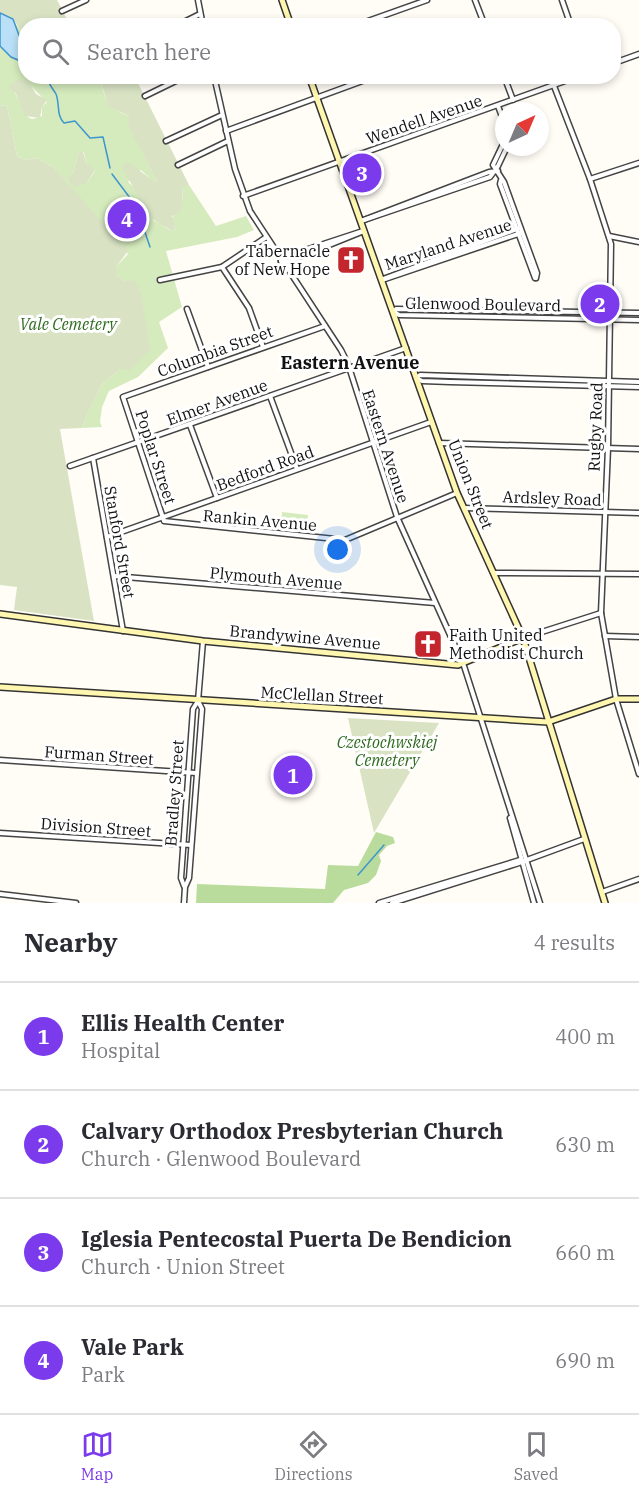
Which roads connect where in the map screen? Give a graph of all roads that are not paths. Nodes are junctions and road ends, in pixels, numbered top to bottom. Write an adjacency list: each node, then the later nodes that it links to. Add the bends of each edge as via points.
1 (86, 0): 7 (street)
2 (198, 0): 8 (street)
3 (282, 0): 11 (main road)
4 (425, 0): 12 (street)
5 (476, 0): 13 (street)
6 (562, 0): 14 (street)
7 (62, 11)
8 (200, 14): 9 (street); 10 (street)
9 (192, 18)
10 (201, 18)
11 (288, 18)
12 (376, 18)
13 (482, 18)
14 (568, 18)
15 (639, 54): 16 (street)
16 (621, 60)
17 (170, 84): 24 (street)
18 (216, 84): 29 (street, Eastern Avenue)
19 (311, 84): 25 (main road, Union Street)
20 (355, 84): 25 (street)
21 (507, 84): 26 (street)
22 (559, 84): 23 (street, Wendell Avenue)
23 (554, 86): 26 (street, Wendell Avenue); 39 (street, Rugby Road)
24 (145, 96)
25 (316, 99): 30 (street); 35 (main road, Union Street)
26 (513, 100): 27 (street, Wendell Avenue)
27 (508, 102)
28 (495, 107): 35 (street, Wendell Avenue)
29 (222, 115): 30 (street, Eastern Avenue); 31 (street)
30 (226, 131): 32 (street, Eastern Avenue)
31 (166, 141)
32 (228, 141): 37 (street); 40 (street, Eastern Avenue)
33 (497, 156): 38 (street, via 493,165)
34 (503, 156): 38 (street)
35 (340, 161): 40 (street, Wendell Avenue); 41 (main road, Union Street)
36 (639, 163): 39 (street)
37 (178, 165)
38 (496, 171): 41 (street); 43 (street, via 504,182)
39 (590, 179): 44 (street, Rugby Road)
40 (243, 196): 45 (street, Eastern Avenue)
41 (360, 221): 42 (main road, Union Street)
42 (364, 231): 47 (street); 50 (main road, Union Street)
43 (518, 231): 43 (street, via 536,278 537,273); 50 (street, Maryland Avenue)
44 (609, 236): 46 (street); 53 (street, Rugby Road)
45 (265, 238): 47 (street, Eastern Avenue); 48 (street)
46 (639, 242)
47 (281, 261): 57 (street, Eastern Avenue)
48 (222, 267): 49 (street); 58 (street, via 249,308)
49 (160, 280)
50 (382, 280): 52 (main road, Union Street)
51 (187, 309): 60 (street)
52 (394, 312): 53 (street, Glenwood Boulevard); 55 (street, Glenwood Boulevard); 59 (main road, Union Street)
53 (610, 312): 54 (street, Glenwood Boulevard); 55 (street, Rugby Road)
54 (639, 313)
55 (610, 319): 56 (street, Glenwood Boulevard); 64 (street, Rugby Road)
56 (639, 320)
57 (325, 326): 58 (street, Columbia Street); 61 (street, Eastern Avenue)
58 (263, 347): 60 (street, Columbia Street)
59 (406, 348): 61 (street, Elmer Avenue); 62 (main road, Union Street)
60 (208, 367): 67 (street, Columbia Street, via 123,397)
61 (348, 368): 66 (street, Elmer Avenue); 71 (street, Eastern Avenue)
62 (416, 378): 64 (street); 68 (main road, Union Street)
63 (639, 382): 64 (street)
64 (609, 383): 65 (street); 73 (street, Rugby Road)
65 (639, 387)
66 (270, 396): 69 (street, Elmer Avenue); 77 (street)
67 (126, 405): 70 (street, Poplar Street)
68 (432, 421): 71 (street, Bedford Road); 72 (main road, Union Street)
69 (190, 425): 70 (street, Elmer Avenue); 79 (street)
70 (139, 442): 75 (street, Elmer Avenue); 83 (street, Poplar Street)
71 (372, 443): 77 (street, Bedford Road); 84 (street, Eastern Avenue)
72 (439, 443): 73 (street); 78 (main road, Union Street)
73 (608, 448): 74 (street); 81 (street, Rugby Road)
74 (639, 449)
75 (93, 458): 76 (street, Elmer Avenue); 85 (street, Stanford Street)
76 (70, 466)
77 (297, 469): 79 (street, Bedford Road)
78 (457, 493): 80 (main road, Union Street); 84 (street, Rankin Avenue)
79 (217, 498): 83 (street, Bedford Road)
80 (464, 508): 81 (street, Ardsley Road); 86 (main road, Union Street)
81 (604, 512): 82 (street, Ardsley Road); 87 (street, Rugby Road)
82 (639, 513)
83 (163, 517): 84 (street, Rankin Avenue, via 166,523 345,540); 85 (street, Bedford Road)
84 (397, 517): 90 (street, Eastern Avenue)
85 (107, 537): 89 (street, Stanford Street)
86 (495, 573): 87 (street); 96 (main road, Union Street)
87 (603, 573): 88 (street); 91 (street, Rugby Road)
88 (639, 574)
89 (114, 576): 90 (street, Plymouth Avenue); 93 (street, Stanford Street)
90 (435, 603): 98 (street, Eastern Avenue)
91 (601, 613): 94 (street, Rugby Road); 96 (street, Brandywine Avenue)
92 (0, 614): 93 (main road, Brandywine Avenue)
93 (123, 631): 97 (main road, Brandywine Avenue)
94 (605, 636): 95 (street); 100 (street, Rugby Road)
95 (639, 637)
96 (523, 638): 98 (main road, Brandywine Avenue); 104 (main road, Union Street)
97 (203, 641): 98 (main road, Brandywine Avenue); 102 (street, Bradley Street)
98 (462, 663): 103 (street, Eastern Avenue)
99 (0, 687): 102 (main road, McClellan Street)
100 (616, 699): 101 (main road, McClellan Street); 104 (main road, McClellan Street); 106 (street, Rugby Road)
101 (639, 699)
102 (198, 701): 103 (main road, McClellan Street); 107 (street, Bradley Street, via 193,710); 108 (street, Bradley Street, via 202,709)
103 (481, 719): 104 (main road, McClellan Street); 110 (street, Eastern Avenue)
104 (548, 722): 112 (main road, Union Street)
105 (0, 760): 107 (street, Furman Street)
106 (637, 760): 109 (street, Rugby Road)
107 (187, 772): 108 (street, Furman Street); 113 (street, Bradley Street)
108 (196, 773): 114 (street, Bradley Street)
109 (639, 774)
110 (503, 792): 115 (street); 116 (street)
111 (0, 833): 113 (street, Division Street)
112 (584, 839): 115 (street); 119 (main road, Union Street)
113 (183, 845): 114 (street, Division Street); 118 (street, Bradley Street)
114 (191, 845): 118 (street, Bradley Street, via 189,878)
115 (526, 858): 116 (street); 126 (street)
116 (521, 860): 123 (street); 124 (street); 125 (street)
117 (639, 879): 119 (street)
118 (184, 887): 122 (street, Bradley Street)
119 (601, 892): 127 (main road, Union Street)
120 (0, 894): 121 (street)
121 (76, 903)
122 (184, 903)
123 (379, 903)
124 (392, 903)
125 (534, 903)
126 (540, 903)
127 (605, 903)

